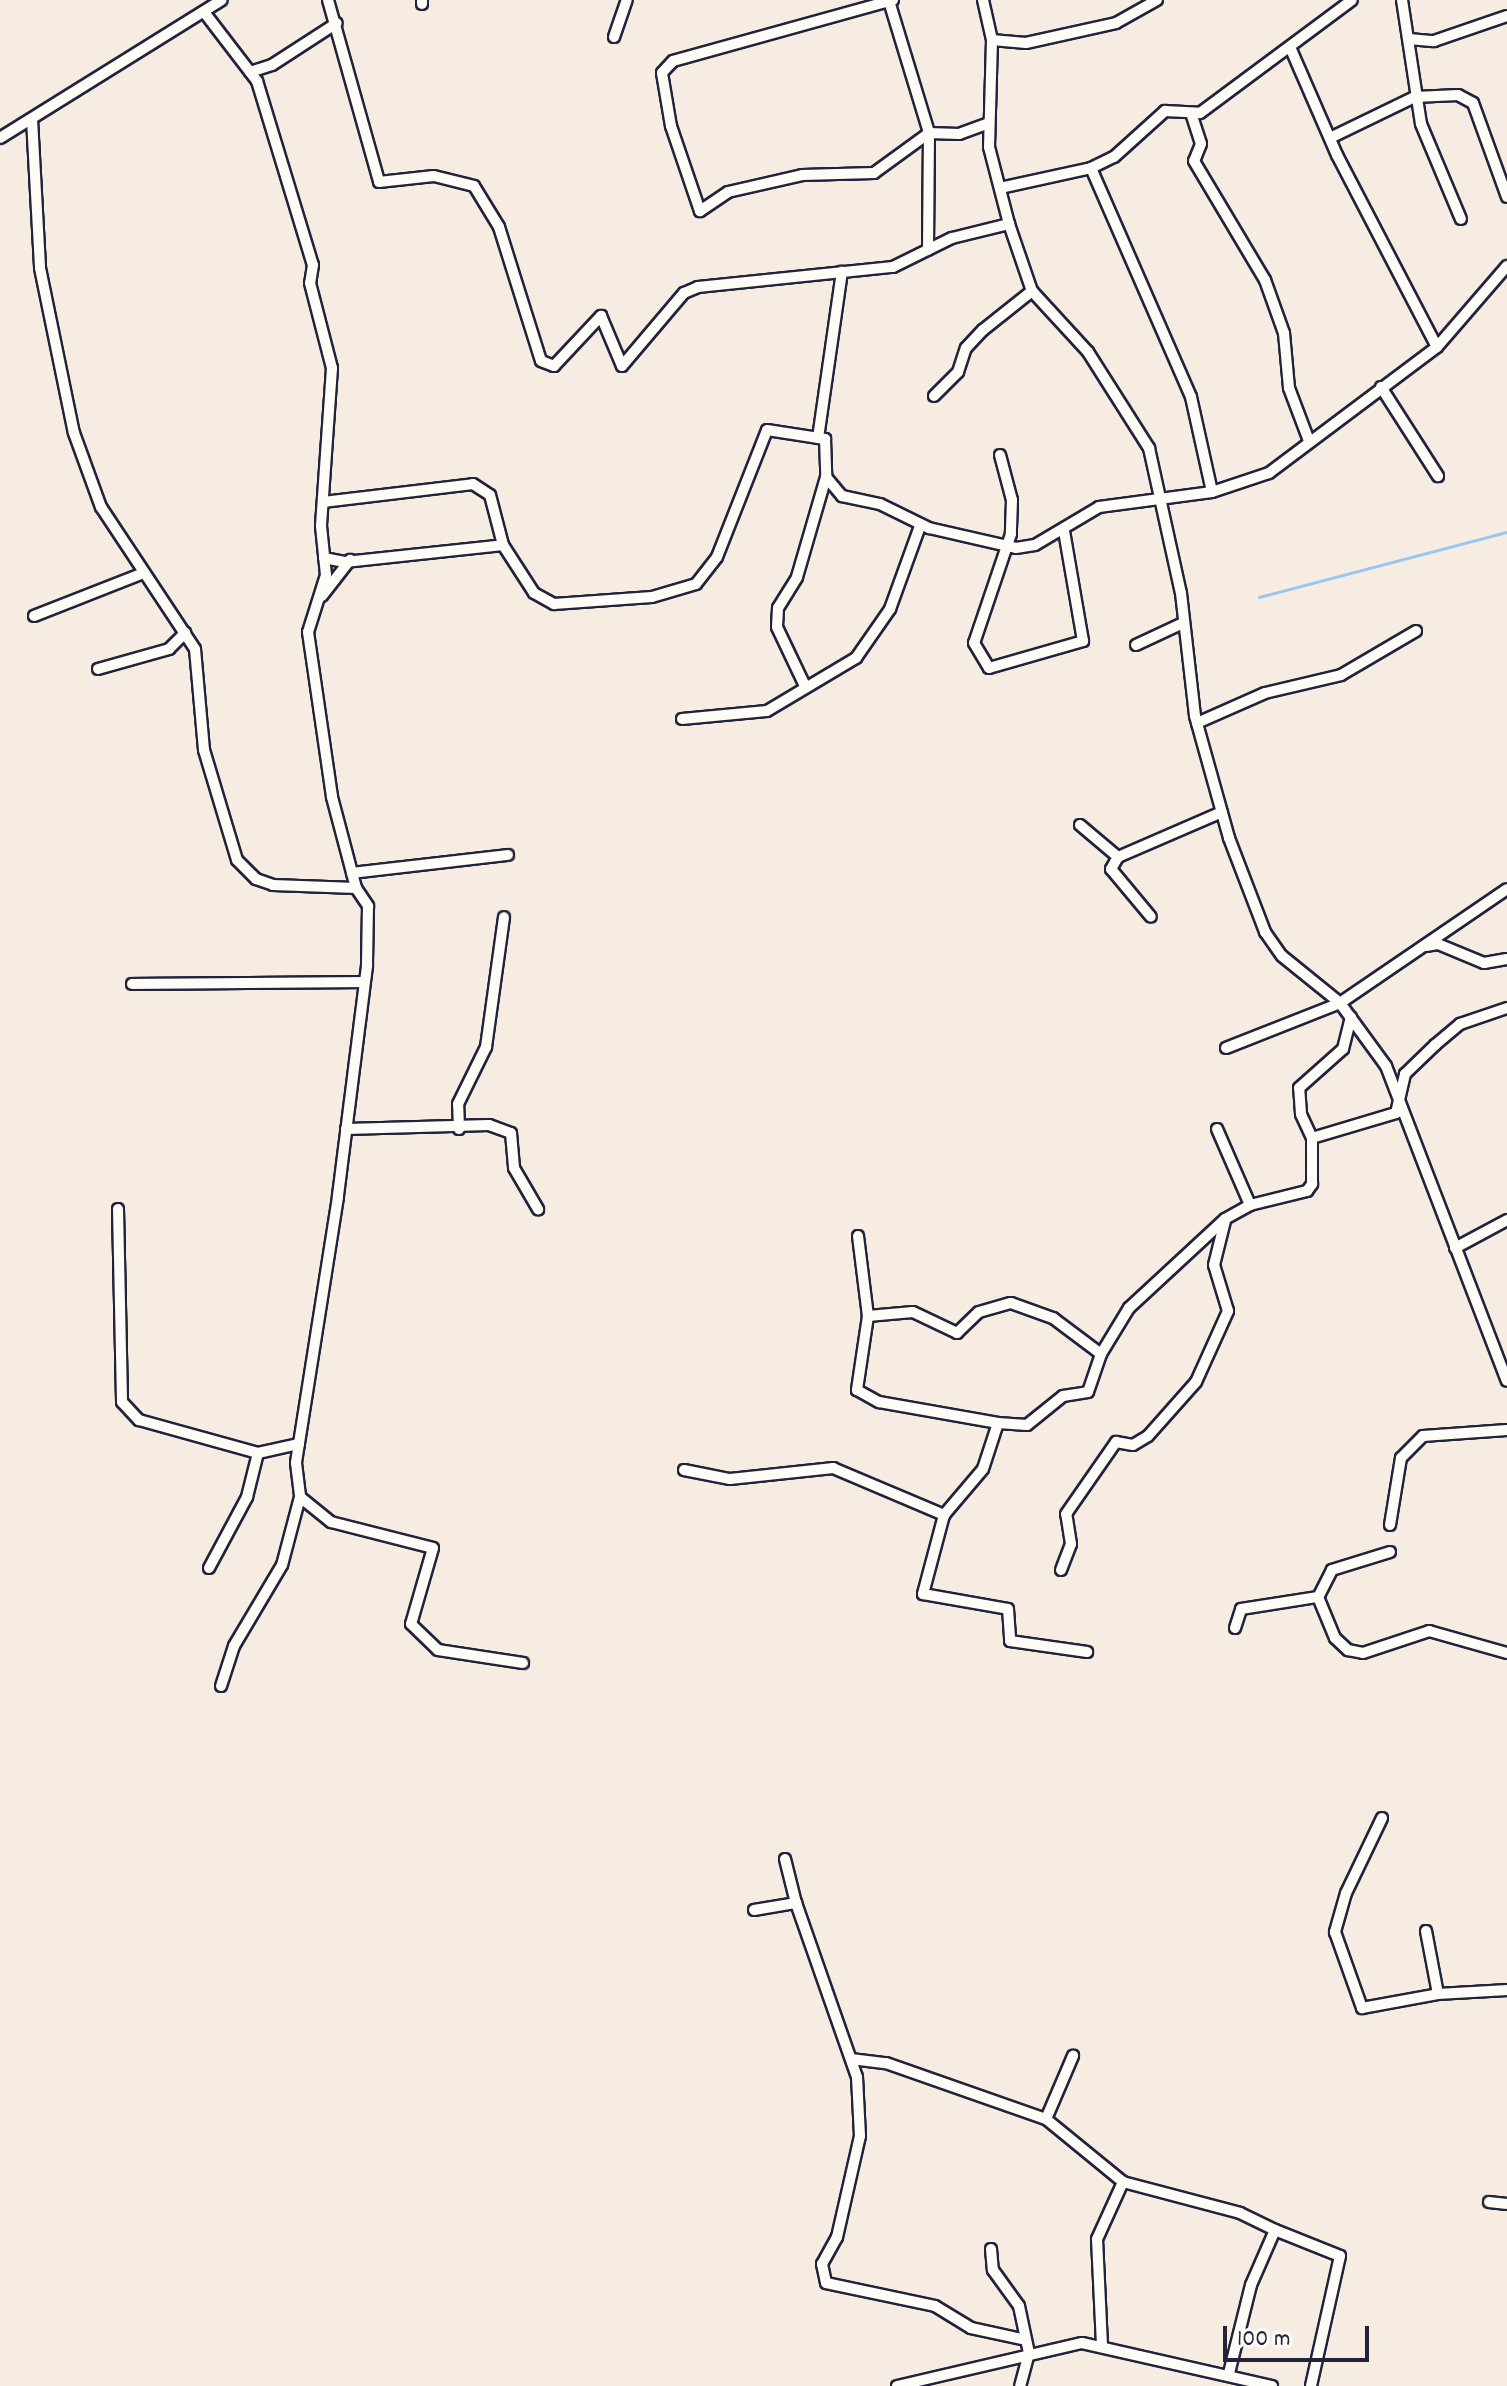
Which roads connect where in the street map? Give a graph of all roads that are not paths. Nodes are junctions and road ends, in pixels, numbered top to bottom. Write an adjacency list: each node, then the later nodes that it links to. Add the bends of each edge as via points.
1 (222, 0): 9 (street)
2 (328, 0): 11 (street)
3 (627, 0): 12 (street)
4 (891, 0): 21 (street); 21 (street, via 673,61 662,73 671,126 700,211 728,192 802,175 874,173)
5 (983, 0): 14 (street)
6 (1157, 0): 14 (street, via 1116,23 1026,43)
7 (1352, 0): 15 (street)
8 (1402, 0): 13 (street)
9 (204, 12): 16 (street); 19 (street)
10 (1507, 16): 13 (street, via 1434,41)
11 (337, 23): 16 (street, via 272,65); 31 (street, via 379,182 434,176 474,186 499,227 541,361 554,366 561,361 601,316 622,366 684,293)
12 (614, 37)
13 (1409, 39): 17 (street)
14 (992, 40): 20 (street)
15 (1290, 47): 18 (street); 23 (street)
16 (250, 72): 43 (street, via 294,196 332,368)
17 (1415, 97): 23 (street); 26 (street, via 1458,95 1473,103); 27 (street)
18 (1192, 116): 24 (street, via 1165,111 1114,157); 37 (street, via 1201,144 1194,161 1265,280 1284,333 1289,388)
19 (32, 119): 22 (street); 50 (street, via 40,268 74,433 101,507)
20 (989, 123): 21 (street, via 959,134); 25 (street)
21 (929, 133): 29 (street)
22 (0, 138)
23 (1330, 138): 33 (street)
24 (1091, 168): 25 (street); 41 (street, via 1191,397)
25 (1000, 188): 28 (street)
26 (1507, 197)
27 (1461, 219)
28 (1009, 224): 29 (street); 32 (street)
29 (928, 250): 31 (street, via 893,267)
30 (1507, 266): 33 (street)
31 (842, 272): 36 (street)
32 (1032, 291): 35 (street, via 966,348 958,372); 42 (street, via 1112,385 1149,448)
33 (1437, 347): 34 (street)
34 (1381, 387): 37 (street); 39 (street)
35 (934, 396)
36 (818, 438): 40 (street, via 830,445); 46 (street, via 767,430 717,557 696,584 681,591 554,604 534,593)
37 (1309, 441): 41 (street, via 1260,478)
38 (1000, 455): 47 (street, via 1012,500)
39 (1438, 476)
40 (826, 477): 44 (street, via 842,496 880,504); 58 (street, via 797,577 778,608 777,627)
41 (1212, 492): 42 (street)
42 (1161, 501): 45 (street, via 1099,507); 53 (street)
43 (323, 502): 46 (street, via 473,484 490,495); 48 (street)
44 (920, 526): 47 (street); 58 (street, via 910,565 885,618 856,658)
45 (1064, 531): 47 (street, via 1035,545); 47 (street, via 1083,641 989,668 974,643)
46 (503, 545): 49 (street)
47 (1008, 546)
48 (324, 558): 49 (street); 51 (street)
49 (350, 560): 51 (street)
50 (144, 573): 52 (street); 55 (street)
51 (318, 601): 65 (street, via 308,632 332,797)
52 (34, 616)
53 (1183, 623): 56 (street); 60 (street)
54 (1416, 631): 60 (street, via 1341,675 1265,693)
55 (185, 633): 57 (street, via 169,649); 66 (street, via 198,664 204,750 237,860 256,879 273,885)
56 (1136, 645)
57 (98, 669)
58 (805, 686): 59 (street, via 767,711)
59 (682, 719)
60 (1197, 723): 61 (street)
61 (1222, 812): 64 (street); 74 (street, via 1265,932 1282,956)
62 (1080, 825): 64 (street)
63 (508, 855): 65 (street)
64 (1118, 857): 69 (street, via 1111,869)
65 (352, 873): 66 (street)
66 (356, 888): 72 (street, via 368,906)
67 (1507, 889): 70 (street)
68 (504, 917): 80 (street, via 486,1047 458,1104)
69 (1151, 917)
70 (1420, 947): 71 (street, via 1438,944 1484,963); 74 (street)
71 (1507, 959)
72 (364, 982): 73 (street); 79 (street)
73 (132, 984)
74 (1340, 1003): 76 (street); 77 (street)
75 (1507, 1008): 78 (street, via 1460,1024 1435,1045 1405,1074)
76 (1351, 1016): 78 (street); 82 (street, via 1343,1049 1299,1088 1301,1114)
77 (1226, 1048)
78 (1402, 1102): 82 (street, via 1396,1113); 89 (street)
79 (346, 1129): 80 (street); 95 (street)
80 (459, 1129): 85 (street, via 489,1125 511,1133 514,1168)
81 (1217, 1129): 83 (street)
82 (1312, 1138): 83 (street, via 1307,1191)
83 (1250, 1205): 86 (street)
84 (118, 1209): 96 (street, via 122,1402 139,1420)
85 (538, 1209)
86 (1225, 1219): 91 (street, via 1129,1308); 103 (street, via 1214,1265 1228,1311 1199,1374 1148,1436 1133,1445 1116,1442 1077,1497 1066,1514 1071,1544)
87 (1507, 1220): 89 (street)
88 (858, 1236): 90 (street)
89 (1455, 1248): 92 (street)
90 (868, 1316): 91 (street, via 913,1312 957,1333 979,1312 1011,1303 1053,1318); 93 (street, via 857,1390 879,1402)
91 (1101, 1354): 93 (street, via 1088,1392 1063,1396 1027,1425)
92 (1507, 1381)
93 (998, 1423): 99 (street, via 983,1469)
94 (1507, 1430): 100 (street, via 1423,1436 1401,1458)
95 (299, 1444): 96 (street); 98 (street)
96 (258, 1453): 102 (street, via 247,1497)
97 (684, 1470): 99 (street, via 730,1479 833,1468)
98 (300, 1497): 108 (street, via 331,1522 433,1548 411,1624 438,1650); 109 (street, via 282,1565 234,1646)
99 (944, 1515): 106 (street, via 923,1594 1008,1609 1010,1641)
100 (1390, 1525)
101 (1390, 1552): 104 (street, via 1332,1570)
102 (209, 1568)
103 (1061, 1570)
104 (1318, 1597): 105 (street, via 1241,1609); 107 (street, via 1335,1638 1348,1650 1363,1653 1429,1631)
105 (1235, 1628)
106 (1087, 1652)
107 (1507, 1653)
108 (523, 1663)
109 (221, 1686)
110 (1382, 1818): 116 (street, via 1346,1893 1335,1932 1362,2008)
111 (785, 1859): 112 (street)
112 (796, 1903): 113 (street); 118 (street)
113 (754, 1910)
114 (1426, 1931): 116 (street)
115 (1507, 1990): 116 (street)
116 (1438, 1994)
117 (1073, 2056): 119 (street)
118 (851, 2059): 119 (street, via 886,2063); 125 (street, via 862,2121 837,2237 822,2264 826,2283 935,2306 971,2328)
119 (1046, 2119): 120 (street)
120 (1123, 2182): 123 (street, via 1240,2213); 126 (street, via 1097,2239)
121 (1489, 2202): 122 (street)
122 (1507, 2204)
123 (1275, 2230): 128 (street, via 1251,2285); 132 (street, via 1340,2256)
124 (991, 2249): 125 (street, via 993,2270 1019,2306)
125 (1026, 2340): 127 (street)
126 (1102, 2345): 127 (street, via 1053,2345); 128 (street)
127 (1029, 2353): 129 (street, via 990,2368); 130 (street)
128 (1229, 2373): 131 (street)
129 (897, 2386)
130 (1020, 2386)
131 (1272, 2386)
132 (1311, 2386)

